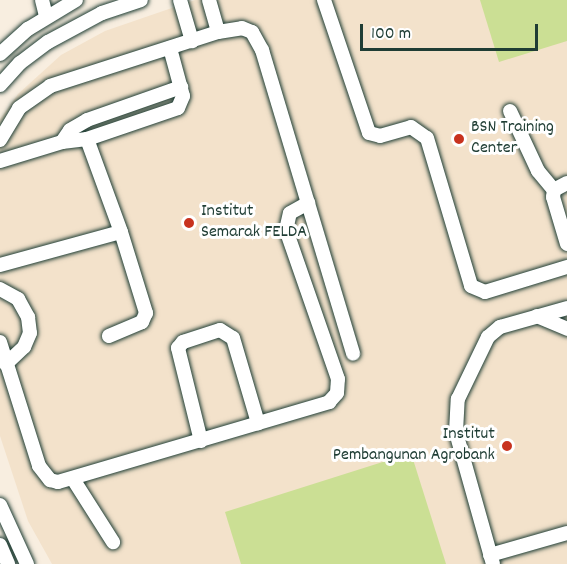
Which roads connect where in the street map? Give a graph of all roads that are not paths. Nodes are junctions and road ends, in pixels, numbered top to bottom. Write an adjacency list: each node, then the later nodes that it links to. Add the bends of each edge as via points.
1 (42, 0): 7 (street)
2 (73, 0): 7 (street)
3 (141, 0): 12 (street, via 102,14 48,42 20,63)
4 (180, 0): 9 (street)
5 (209, 0): 8 (street)
6 (324, 0): 25 (street, via 369,133 380,136 411,127 427,138 471,286 485,292)
7 (46, 16): 11 (street)
8 (218, 32): 9 (street); 21 (street, via 242,28 258,41)
9 (192, 41): 10 (street)
10 (170, 48): 13 (street); 16 (street, via 41,91 19,108)
11 (0, 54)
12 (0, 85)
13 (181, 87): 15 (street, via 183,96 178,108); 17 (street, via 87,120 70,129)
14 (510, 111): 20 (street, via 538,171)
15 (87, 139): 17 (street); 22 (street)
16 (0, 140)
17 (62, 142): 18 (street)
18 (0, 161)
19 (567, 183): 20 (street)
20 (554, 190): 23 (street)
21 (308, 203): 32 (street); 34 (street, via 290,213 286,230 338,379 336,393 328,402)
22 (121, 232): 24 (street); 30 (street, via 146,313 142,322)
23 (567, 244)
24 (0, 265)
25 (567, 267)
26 (0, 289): 33 (street, via 18,299 28,317 30,333 24,346)
27 (567, 308): 28 (street)
28 (537, 316): 29 (street); 41 (street, via 500,327 488,337 458,399 456,432)
29 (567, 329)
30 (110, 336)
31 (0, 342): 33 (street)
32 (353, 354)
33 (6, 364): 36 (street, via 44,473 58,482)
34 (258, 423): 35 (street); 35 (street, via 233,338 220,330 183,342 178,348)
35 (201, 441): 36 (street)
36 (74, 479): 39 (street)
37 (0, 505): 43 (street)
38 (567, 532): 41 (street)
39 (113, 542)
40 (0, 544): 42 (street)
41 (492, 560)
42 (8, 564)
43 (27, 564)

